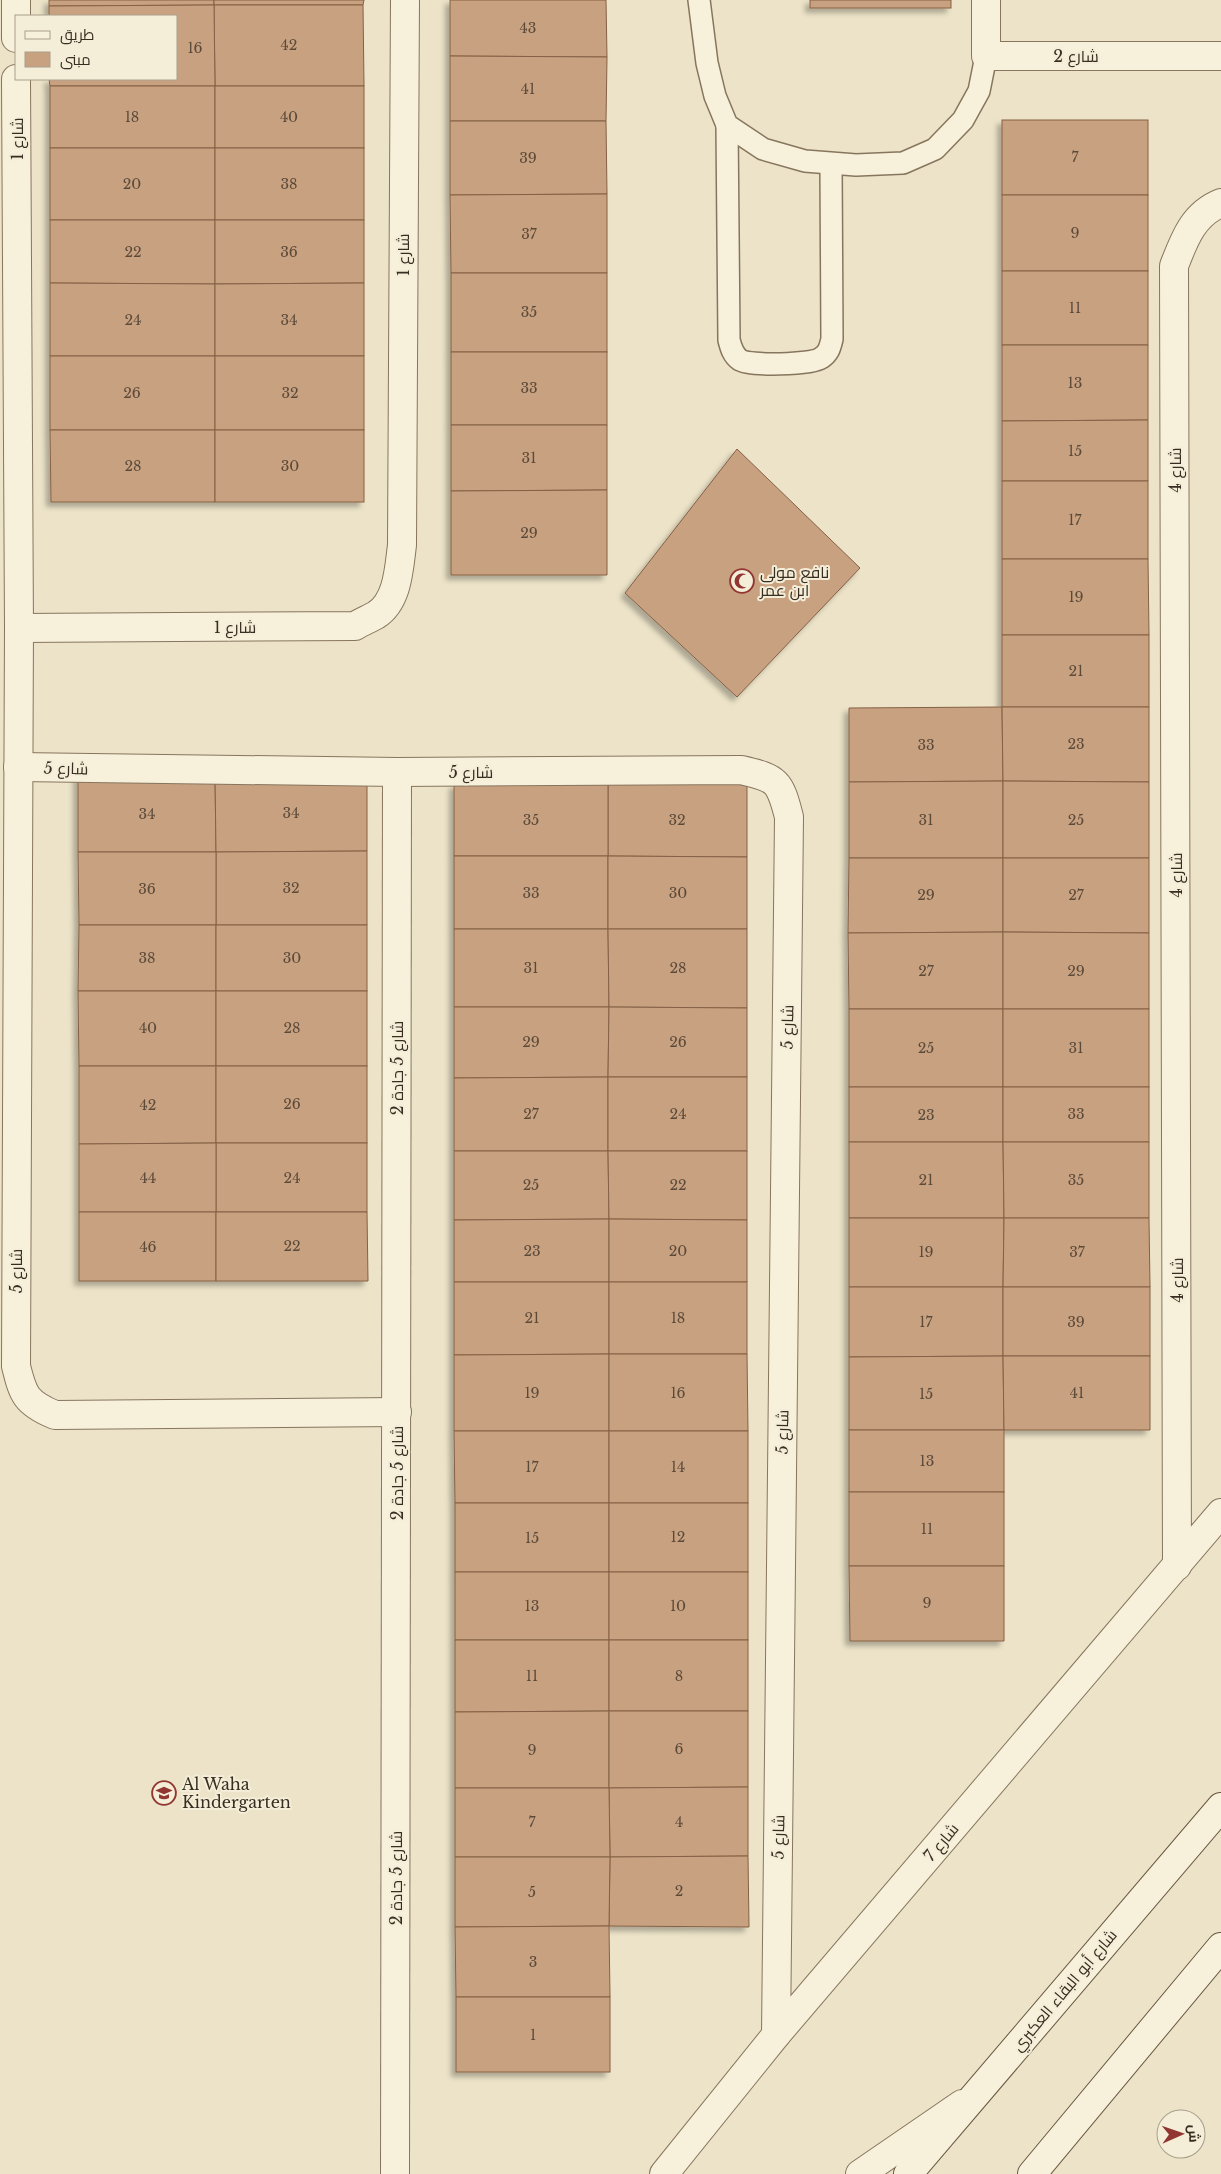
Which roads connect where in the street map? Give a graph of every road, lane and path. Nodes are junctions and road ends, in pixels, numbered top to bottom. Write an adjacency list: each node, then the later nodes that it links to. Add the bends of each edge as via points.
1 (16, 0): 5 (street)
2 (405, 0): 12 (street, شارع 1, via 402,545 397,579 388,602 377,615 355,626)
3 (699, 0): 9 (lane, via 707,63 715,96)
4 (986, 0): 6 (street)
5 (16, 15)
6 (986, 56): 7 (street, شارع 2); 10 (lane, via 980,91 963,120 935,149 903,163)
7 (1221, 56)
8 (16, 80): 12 (street, شارع 1)
9 (728, 124): 10 (lane, via 763,149 805,161); 10 (lane, via 729,340 732,352 741,360 809,363 830,350)
10 (831, 164)
11 (1221, 203): 17 (street, شارع 4, via 1198,218 1184,238 1174,266)
12 (19, 628): 13 (street, شارع 5)
13 (18, 767): 14 (street, شارع 5); 15 (street, شارع 5, via 16,1366 22,1390 28,1400 55,1415)
14 (397, 772): 15 (street, شارع 5 جادة 2); 20 (street, شارع 5, via 741,770 766,775 783,793 789,817)
15 (397, 1412): 22 (street, شارع 5 جادة 2)
16 (1221, 1513): 17 (street, شارع 7)
17 (1178, 1566): 20 (street, شارع 7)
18 (1221, 1807): 21 (street, شارع أبو البقاء العكبري)
19 (1221, 1947): 26 (street)
20 (776, 2036): 23 (street, شارع 7)
21 (974, 2096): 24 (street); 25 (street, شارع أبو البقاء العكبري)
22 (395, 2174)
23 (664, 2174)
24 (860, 2174)
25 (908, 2174)
26 (1032, 2174)

